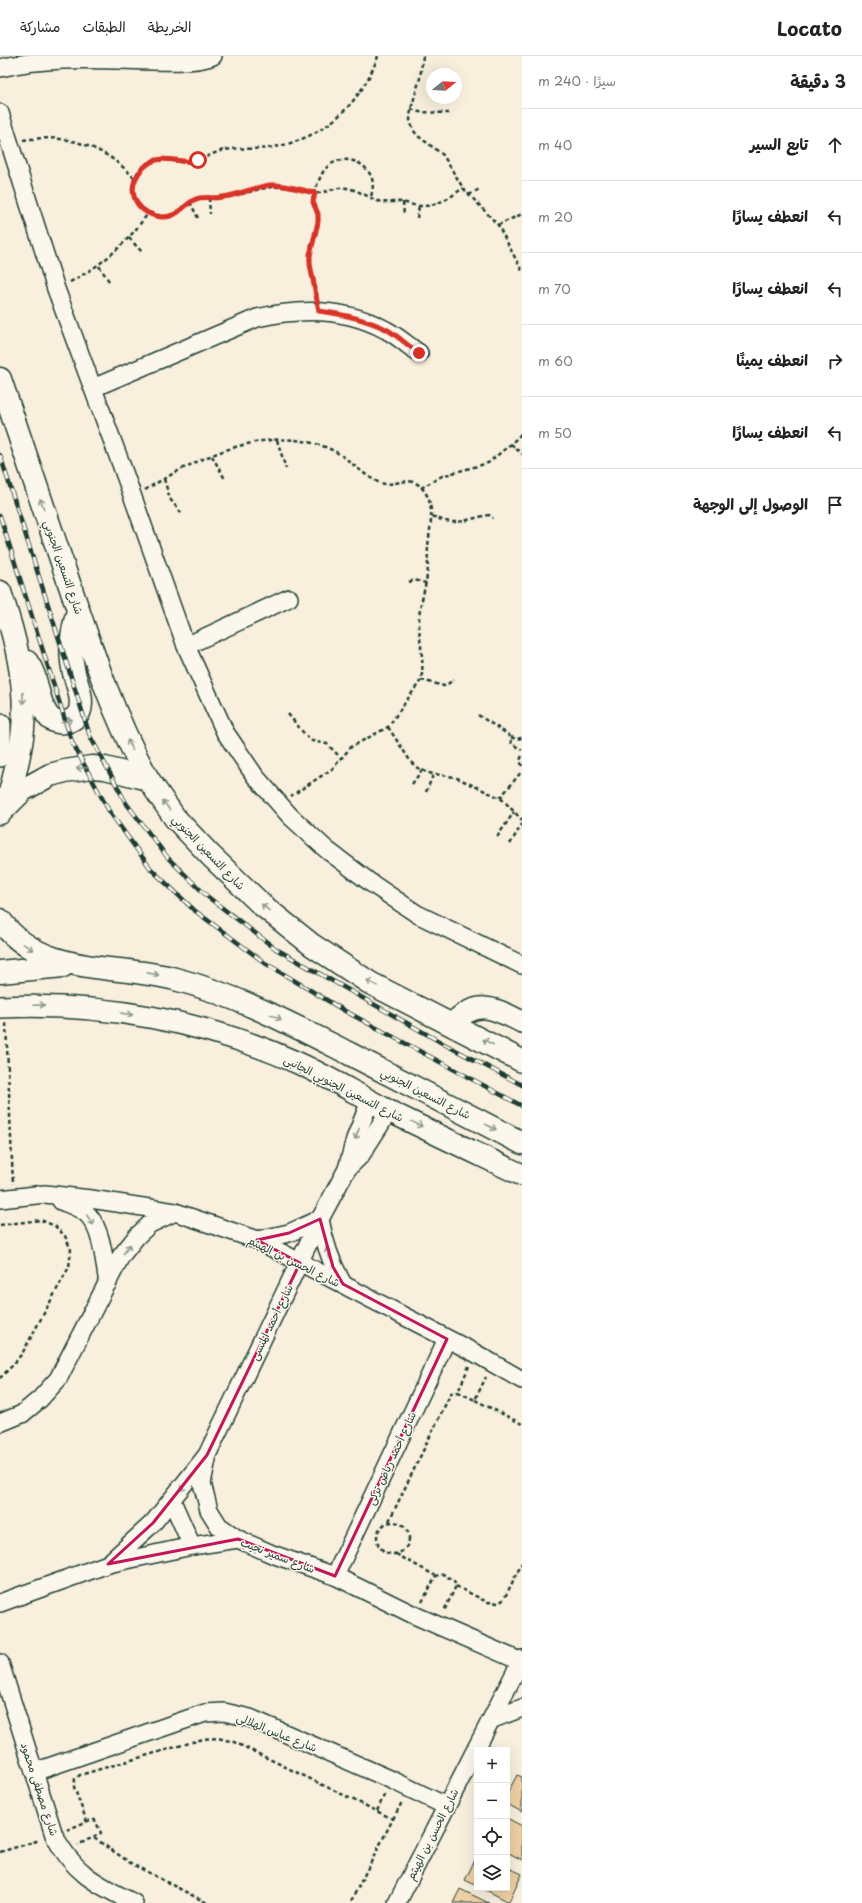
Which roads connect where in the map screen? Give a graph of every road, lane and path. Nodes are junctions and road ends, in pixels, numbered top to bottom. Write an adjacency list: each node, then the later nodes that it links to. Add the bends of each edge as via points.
1 (212, 56): 4 (street, via 186,61 56,59)
2 (378, 56): 9 (path, via 359,95 317,132 276,147 222,150 192,162 156,160 143,168)
3 (422, 56): 5 (path, via 420,78)
4 (0, 68)
5 (411, 109): 7 (path, via 419,112); 10 (path, via 410,120 413,130 443,155)
6 (0, 113): 8 (street)
7 (449, 113)
8 (9, 142): 9 (path, via 52,137 79,142 104,152); 31 (street)
9 (135, 179): 19 (path, via 133,195 141,209)
10 (463, 188): 13 (path); 18 (path, via 438,204)
11 (482, 188): 13 (path)
12 (315, 193): 14 (path, via 338,187); 14 (path, via 327,167 344,160 362,165 368,172 372,180); 15 (path, via 270,185 228,197); 32 (path, via 313,202 318,222 310,264)
13 (469, 195): 25 (path)
14 (371, 197): 17 (path, via 382,202)
15 (209, 198): 16 (path, via 202,197); 20 (path)
16 (190, 202): 19 (path, via 182,211 173,215 164,217); 23 (path)
17 (403, 202): 18 (path); 22 (path)
18 (419, 206): 24 (path)
19 (148, 213): 26 (path)
20 (210, 214)
21 (522, 214): 25 (path)
22 (404, 215)
23 (198, 218)
24 (417, 218)
25 (498, 225): 29 (path)
26 (129, 238): 27 (path); 28 (path)
27 (142, 252)
28 (99, 266): 30 (path); 31 (path)
29 (522, 271)
30 (108, 281)
31 (56, 289): 35 (street)
32 (319, 311): 33 (street, via 342,314 387,330); 35 (street, via 278,313 257,318)
33 (419, 353)
34 (0, 379): 53 (main road, شارع التسعين الجنوبي, one-way to 34)
35 (93, 388): 45 (street)
36 (522, 433): 38 (path)
37 (277, 440): 40 (path, via 252,443); 41 (path); 44 (path, via 305,442 331,449 378,482 389,484 408,480 417,483)
38 (512, 444): 39 (path); 44 (path, via 488,462 442,476)
39 (522, 454)
40 (212, 456): 42 (path); 43 (path)
41 (286, 469)
42 (164, 479): 45 (path); 46 (path, via 170,499)
43 (225, 479)
44 (421, 488): 47 (path, via 430,504)
45 (133, 498): 54 (street)
46 (182, 514)
47 (432, 516): 48 (path, via 444,522 461,523 489,515); 50 (path)
48 (493, 518)
49 (409, 582): 50 (path, via 414,580)
50 (426, 583): 56 (path, via 419,623 423,671)
51 (0, 592): 55 (main road)
52 (289, 598): 54 (street)
53 (78, 611): 55 (main road, one-way to 53, via 33,672 43,707 49,718 59,723 71,721 80,712 81,700 71,654 71,639); 72 (main road, شارع التسعين الجنوبي, one-way to 53, via 122,728)
54 (186, 646): 76 (street, via 225,732 255,776)
55 (17, 651): 77 (main road, one-way to 77, via 24,704 23,730)
56 (421, 680): 57 (path, via 444,686); 61 (path)
57 (454, 680)
58 (288, 714): 67 (path, via 307,737 327,744)
59 (478, 715): 62 (path)
60 (0, 724): 65 (street)
61 (388, 727): 67 (path, via 351,747); 69 (path, via 411,762)
62 (511, 737): 63 (path); 64 (path, via 512,744)
63 (522, 738)
64 (522, 750)
65 (0, 756)
66 (522, 756): 68 (path)
67 (342, 759): 76 (path, via 321,778)
68 (522, 766)
69 (422, 770): 71 (path); 73 (path)
70 (522, 771): 75 (path)
71 (434, 773): 74 (path); 75 (path, via 455,777)
72 (148, 779): 77 (main road, one-way to 77, via 106,768 78,768 50,775 36,782); 89 (main road, شارع التسعين الجنوبي, one-way to 72, via 370,983 286,925 195,840)
73 (412, 784)
74 (426, 792)
75 (500, 798): 78 (path)
76 (279, 804): 85 (street, via 327,850 417,914)
77 (4, 808)
78 (514, 812): 79 (path); 81 (path)
79 (522, 820)
80 (522, 824): 82 (path)
81 (497, 837)
82 (510, 844)
83 (0, 920): 84 (main road, شارع التسعين الجنوبي, one-way to 84, via 33,951 51,959)
84 (80, 965): 86 (main road); 93 (main road, شارع التسعين الجنوبي, one-way to 93, via 169,978 227,995 318,1038)
85 (522, 965)
86 (0, 972)
87 (3, 1007): 91 (street, شارع التسعين الجنوبي الجانبى, one-way to 91, via 44,1005 89,1008 149,1017 204,1030 253,1045 298,1063); 97 (path)
88 (522, 1022): 89 (street, via 495,1008 481,1008 470,1010)
89 (452, 1024): 90 (main road, شارع التسعين الجنوبي, one-way to 89)
90 (522, 1061)
91 (370, 1101): 92 (street, شارع التسعين الجنوبي الجانبى); 94 (street, شارع أحمد المنسى, one-way to 94, via 355,1139)
92 (389, 1111): 94 (street, شارع أحمد المنسى, via 361,1155); 95 (street, شارع التسعين الجنوبي الجانبى, one-way to 95)
93 (522, 1143)
94 (347, 1169): 99 (street, شارع أحمد المنسى)
95 (522, 1175)
96 (45, 1194): 97 (street, شارع الحسن بن الهيثم); 98 (street, شارع الحسن بن الهيثم); 103 (street, one-way to 103, via 78,1208 89,1216 96,1229)
97 (7, 1198)
98 (175, 1212): 101 (street, شارع الحسن بن الهيثم); 103 (street, one-way to 98, via 121,1256 137,1236 150,1224)
99 (320, 1218): 101 (street, via 289,1233); 102 (street, شارع أحمد المنسى); 104 (street, one-way to 99, via 333,1267)
100 (0, 1225): 108 (path, via 41,1220 55,1226 65,1236 71,1250 69,1267 23,1352)
101 (257, 1240): 102 (street, شارع الحسن بن الهيثم)
102 (300, 1263): 104 (street, شارع الحسن بن الهيثم); 114 (street, شارع أحمد المنسى)
103 (108, 1283): 112 (street, via 58,1379 22,1414)
104 (343, 1284): 105 (street, شارع الحسن بن الهيثم)
105 (447, 1339): 106 (street, شارع الحسن بن الهيثم); 122 (street, شارع أحمد رياض تركى)
106 (475, 1353): 107 (street, شارع الحسن بن الهيثم); 110 (path)
107 (493, 1362): 109 (street, شارع الحسن بن الهيثم); 111 (path)
108 (0, 1378)
109 (522, 1380)
110 (458, 1392): 111 (path); 116 (path, via 451,1393)
111 (476, 1400): 113 (path)
112 (0, 1423)
113 (522, 1424)
114 (207, 1455): 115 (street, شارع أحمد المنسى, one-way to 115); 117 (street, شارع أحمد المنسى, via 202,1483 209,1510 219,1526)
115 (172, 1501): 118 (street); 120 (street, شارع أحمد المنسى, via 153,1523)
116 (389, 1522): 119 (path, via 378,1529 376,1542 384,1552); 119 (path, via 401,1523 409,1534 407,1546)
117 (238, 1539): 118 (street, شارع سمير نجيب); 122 (street, شارع سمير نجيب)
118 (192, 1546): 120 (street, شارع سمير نجيب)
119 (396, 1554): 123 (path)
120 (108, 1564): 125 (street, شارع سمير نجيب)
121 (522, 1564): 124 (path, via 504,1598 499,1602 487,1602)
122 (335, 1576): 126 (street, شارع سمير نجيب)
123 (436, 1576): 124 (path, via 443,1574 454,1581); 126 (path)
124 (456, 1586): 127 (path)
125 (0, 1602)
126 (414, 1614): 127 (street, شارع سمير نجيب)
127 (438, 1624): 128 (street, شارع سمير نجيب)
128 (522, 1661): 131 (street, شارع الحسن بن الهيثم)
129 (0, 1663): 132 (street, شارع مصطفى محمود)
130 (522, 1708): 131 (street)
131 (493, 1718): 135 (street, شارع الحسن بن الهيثم)
132 (34, 1772): 133 (street, شارع عباس الهلالى, via 205,1713 224,1712 250,1718); 139 (street, شارع مصطفى محمود)
133 (392, 1780): 134 (street, شارع عباس الهلالى); 136 (path)
134 (409, 1789): 135 (street, شارع عباس الهلالى); 137 (path)
135 (446, 1806): 146 (street, شارع الحسن بن الهيثم)
136 (377, 1811): 137 (path); 138 (path, via 234,1742 218,1738 192,1742 80,1775 75,1779 74,1787)
137 (393, 1819): 145 (path)
138 (86, 1822): 139 (path); 140 (path, via 95,1820 101,1830)
139 (54, 1835): 141 (path); 142 (street, شارع مصطفى محمود)
140 (94, 1838): 142 (path); 144 (path, via 119,1856)
141 (0, 1852)
142 (63, 1852): 143 (street, شارع مصطفى محمود, via 78,1870)
143 (134, 1903)
144 (207, 1903)
145 (350, 1903)
146 (397, 1903)

